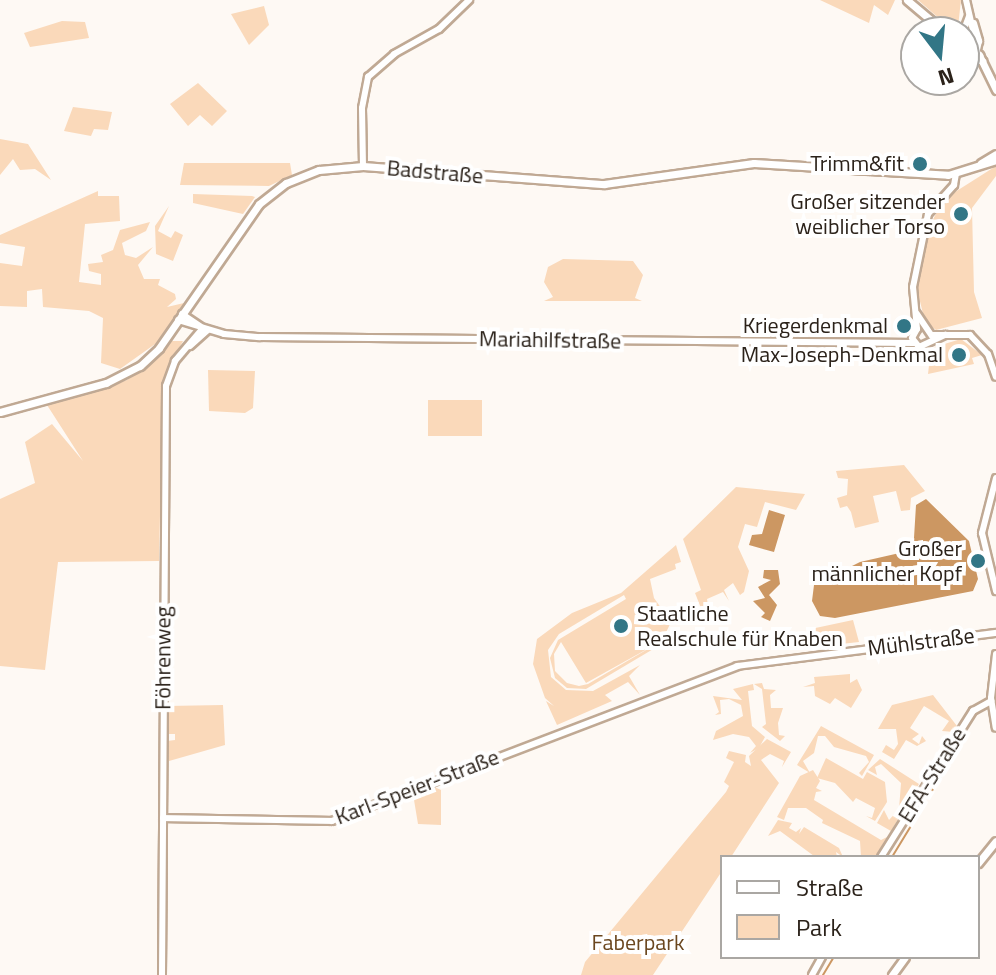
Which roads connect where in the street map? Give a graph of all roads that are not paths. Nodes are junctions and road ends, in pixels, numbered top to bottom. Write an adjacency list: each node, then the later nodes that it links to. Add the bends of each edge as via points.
1 (469, 0): 12 (street, via 439,29 394,54 368,77 362,108)
2 (907, 0): 5 (main road)
3 (966, 0): 4 (street)
4 (970, 12): 6 (street); 7 (street)
5 (927, 16)
6 (969, 16)
7 (972, 16)
8 (980, 66): 9 (main road)
9 (996, 90)
10 (996, 154): 13 (main road, Badstraße)
11 (996, 160): 13 (main road, Badstraße)
12 (363, 166): 14 (main road, Badstraße, via 604,184 764,162); 15 (main road, Badstraße, via 307,173 267,197)
13 (968, 170): 14 (main road, Badstraße)
14 (952, 175): 16 (street, via 948,190 928,214 913,283)
15 (180, 317): 17 (street, Mariahilfstraße); 21 (main road, Badstraße, via 152,355 121,377)
16 (920, 328): 18 (street); 19 (street)
17 (206, 329): 19 (street, Mariahilfstraße, via 273,338); 29 (street, Föhrenweg, via 175,361 166,386)
18 (932, 338): 19 (street, Mariahilfstraße, via 924,347); 20 (street, Mariahilfstraße, via 963,333 980,347)
19 (913, 341)
20 (996, 377)
21 (0, 412)
22 (996, 478): 23 (street, via 982,530)
23 (996, 591)
24 (996, 633): 26 (street, Mühlstraße, via 756,662)
25 (996, 654): 27 (street)
26 (660, 695): 29 (street, Karl-Speier-Straße, via 332,821)
27 (991, 701): 28 (street); 31 (street, EFA-Straße, via 971,714)
28 (996, 728)
29 (163, 818): 33 (street, Föhrenweg)
30 (996, 841): 32 (main road)
31 (882, 855)
32 (980, 861)
33 (162, 975)

